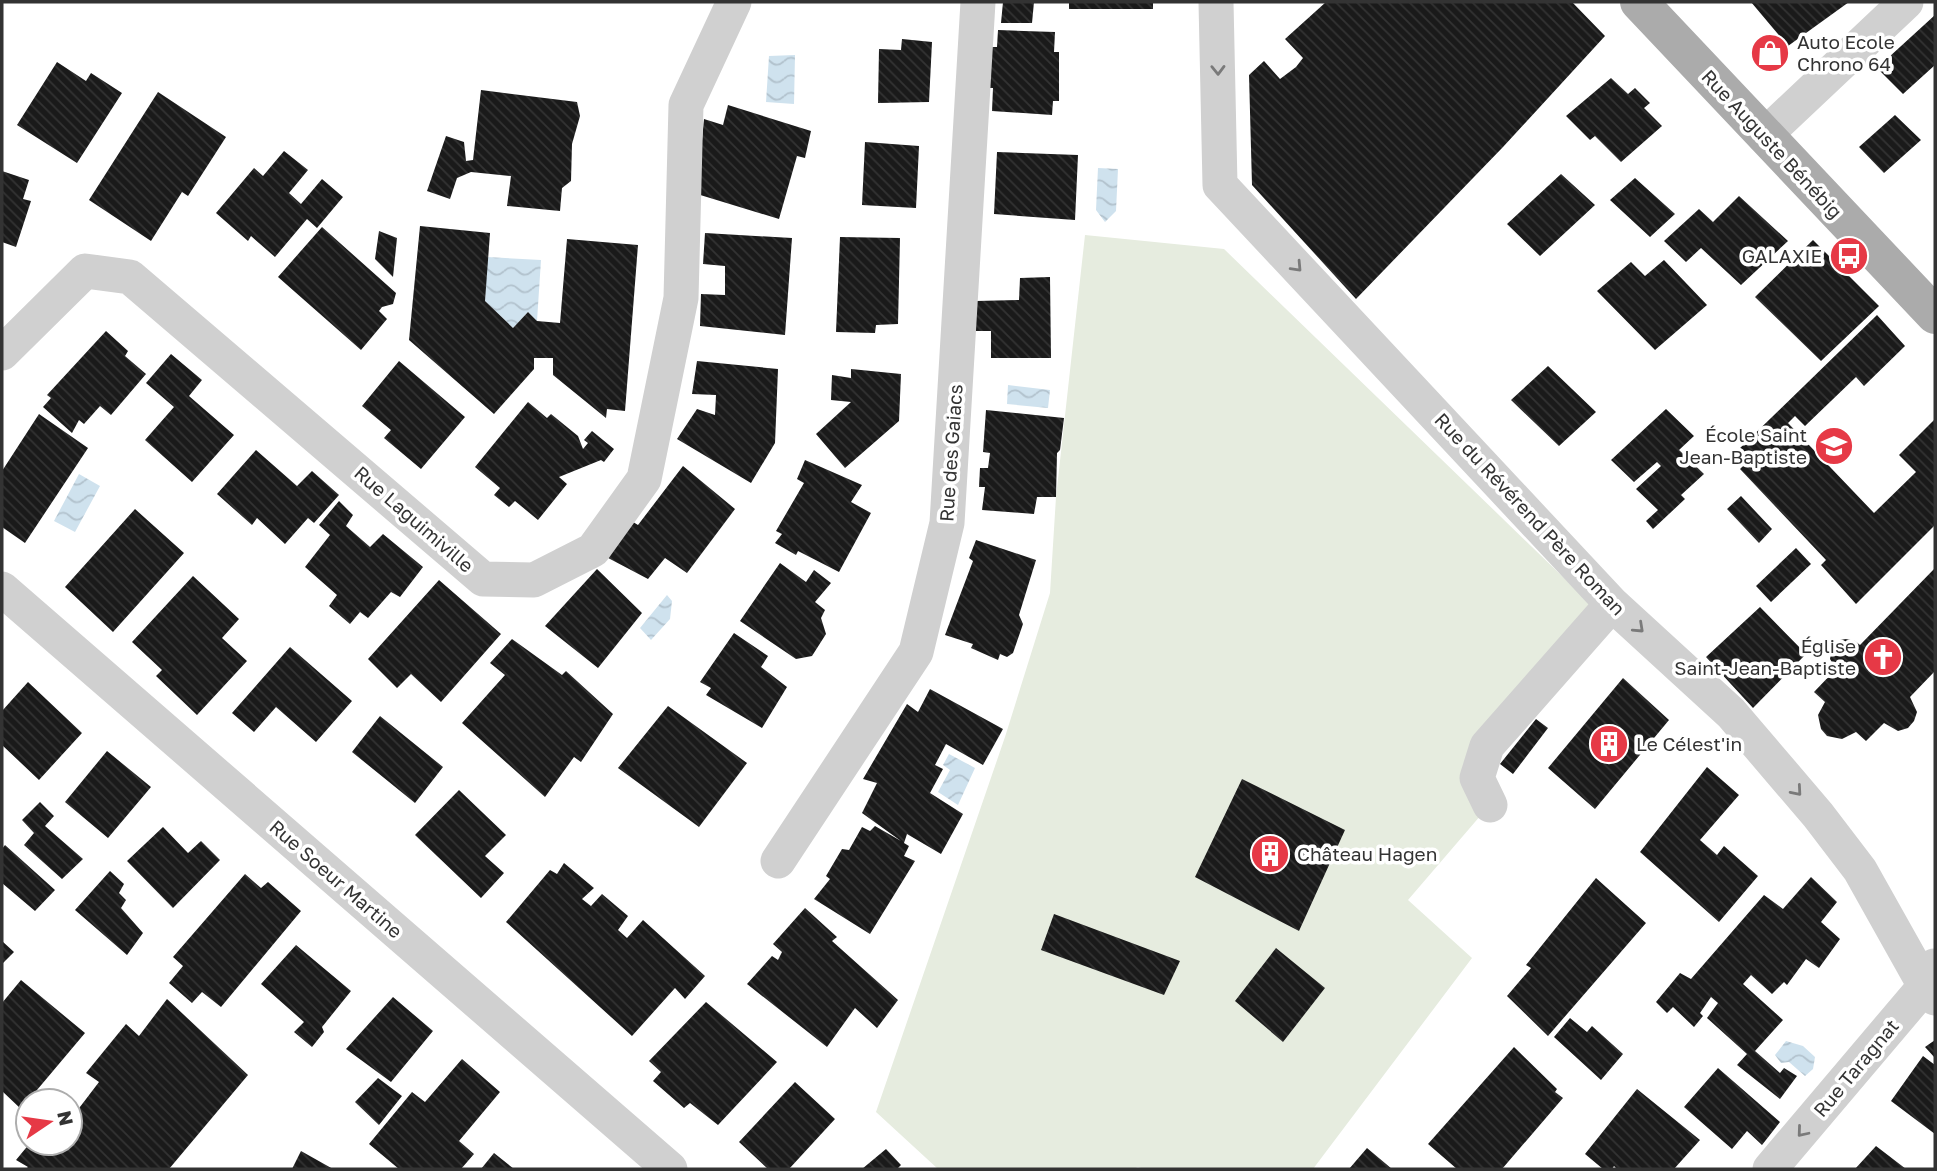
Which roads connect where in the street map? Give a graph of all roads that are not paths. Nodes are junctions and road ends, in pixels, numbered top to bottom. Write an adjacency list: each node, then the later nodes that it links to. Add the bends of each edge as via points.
1 (734, 2): 8 (street, Rue Laguimiville, via 686,105 681,298 644,479 593,550 534,580 482,579 130,277 85,271)
2 (978, 2): 12 (street, Rue des Gaiacs, via 947,523 916,652)
3 (1216, 2): 10 (street, Rue du Révérend Père Roman, one-way to 10, via 1220,184)
4 (1639, 2): 6 (main road, Rue Auguste Bénébig)
5 (1906, 2): 6 (street)
6 (1764, 136): 7 (main road, Rue Auguste Bénébig)
7 (1935, 315)
8 (2, 353)
9 (2, 589): 14 (street, Rue Soeur Martine)
10 (1612, 604): 11 (street, via 1487,746 1477,778); 13 (street, Rue du Révérend Père Roman, one-way to 13, via 1731,713 1818,815 1860,870)
11 (1490, 805)
12 (778, 860)
13 (1932, 982): 15 (street, Rue Taragnat, one-way to 15)
14 (670, 1169)
15 (1770, 1169)

